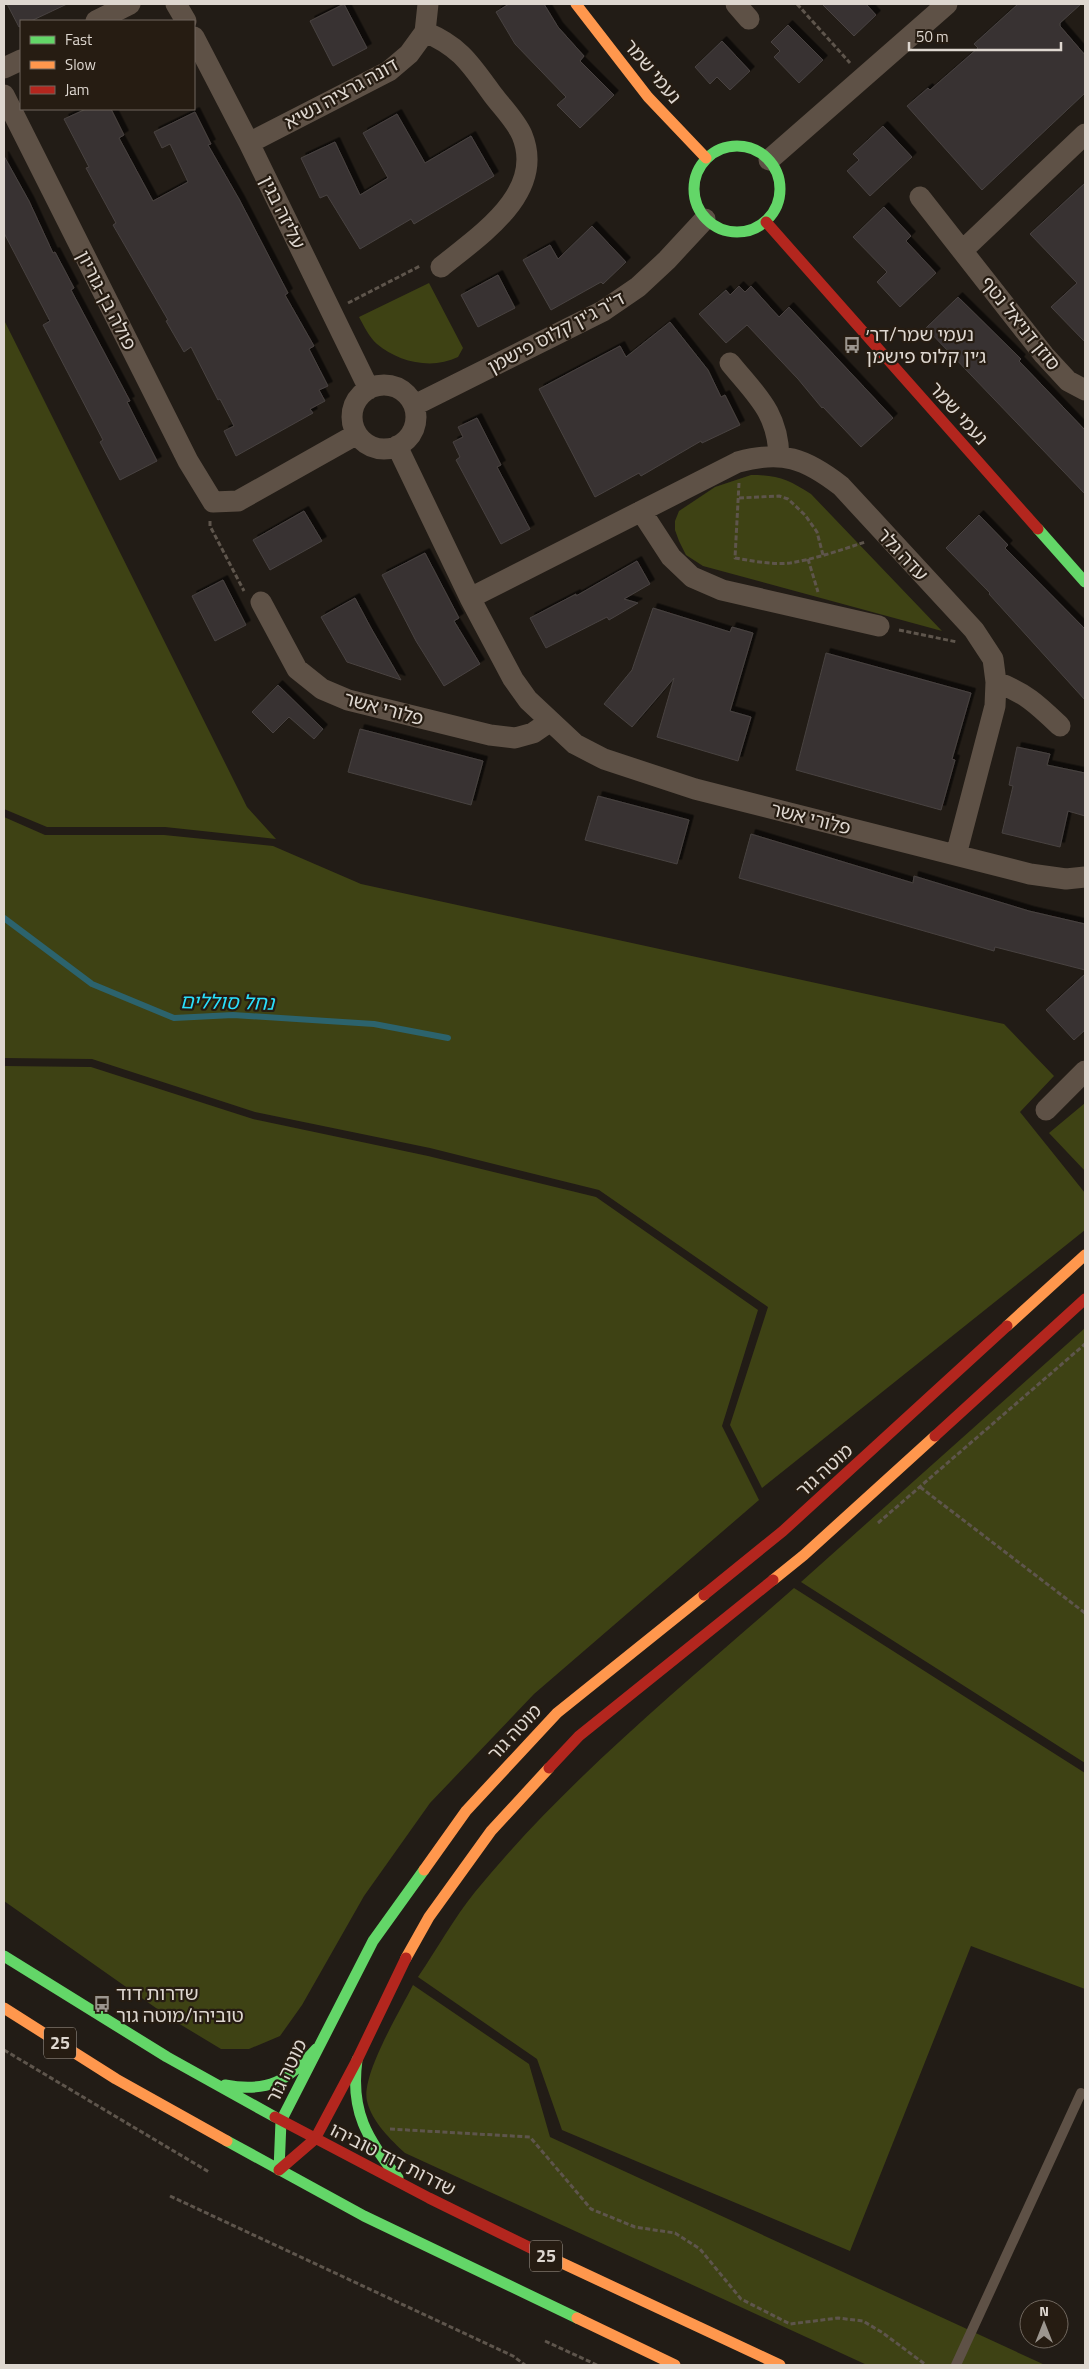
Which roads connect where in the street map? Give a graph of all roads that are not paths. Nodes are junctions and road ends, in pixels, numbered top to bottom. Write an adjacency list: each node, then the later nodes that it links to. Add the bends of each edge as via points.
1 (130, 4): 6 (street)
2 (176, 4): 7 (street)
3 (428, 4): 8 (street, דונה גרציה נשיא)
4 (576, 4): 15 (main road, נעמי שמר, via 648,97)
5 (947, 4): 16 (street)
6 (98, 20)
7 (185, 20)
8 (424, 32): 14 (street, דונה גרציה נשיא, via 409,54 389,71); 21 (street, via 445,41 467,60 522,134 528,158 521,187 502,217)
9 (195, 39): 14 (street, עליזה בגין)
10 (20, 60): 11 (street)
11 (4, 68)
12 (4, 95): 26 (street, פולה בן-גוריון, via 188,461 213,502 238,501)
13 (1085, 134): 20 (street)
14 (249, 143): 23 (street, עליזה בגין)
15 (706, 158): 16 (main road, via 731,146 745,146); 18 (main road, via 698,169 694,188 698,208)
16 (769, 160): 19 (main road, via 777,171 780,191 775,212)
17 (920, 197): 20 (street, סוזן דניאל נטף)
18 (705, 219): 19 (main road, via 728,232 748,231); 25 (street, ד"ר ג'ין קלוס פישמן, via 638,287 603,311)
19 (766, 222): 30 (main road, נעמי שמר)
20 (962, 250): 24 (street, סוזן דניאל נטף, via 1044,355 1068,380)
21 (441, 267)
22 (730, 363): 28 (street, via 769,410 776,426)
23 (369, 389): 25 (street, via 380,385 394,387 408,395); 26 (street, via 355,403 352,414)
24 (1085, 390)
25 (415, 405): 27 (street, via 415,428 409,438)
26 (357, 434): 27 (street, via 371,447 382,450)
27 (397, 446): 31 (street, פלורי אשר)
28 (779, 457): 29 (street, עדה גלר, via 760,456 738,462); 34 (street, עדה גלר, via 803,461 841,486 974,630 992,659)
29 (641, 511): 31 (street, עדה גלר); 33 (street, via 671,557 692,577 722,590)
30 (1085, 582)
31 (470, 598): 35 (street, פלורי אשר, via 513,679)
32 (261, 602): 35 (street, פלורי אשר, via 297,669 322,690 348,700 490,735 516,738 533,733)
33 (879, 626)
34 (996, 682): 36 (street, via 1031,699); 37 (street, עדה גלר, via 996,706)
35 (549, 722): 37 (street, פלורי אשר, via 575,744 647,775)
36 (1060, 726)
37 (956, 855): 38 (street, פלורי אשר, via 1030,874 1066,879)
38 (1085, 877)
39 (1085, 1071): 40 (street)
40 (1046, 1110)
41 (1085, 1255): 45 (main road, מוטה גור, via 783,1531 557,1713 466,1811 402,1899 373,1941)
42 (1085, 1299): 46 (main road, via 804,1555 579,1736 491,1831 429,1917 402,1965)
43 (4, 1956): 47 (main road, שדרות דוד טוביהו / 25)
44 (4, 2008): 51 (main road, 25, via 116,2079)
45 (316, 2049): 47 (main road, via 285,2080 262,2088 238,2088); 49 (main road, מוטה גור)
46 (357, 2060): 50 (main road); 52 (main road, via 353,2094 363,2127 378,2154)
47 (198, 2075): 49 (main road, שדרות דוד טוביהו / 25)
48 (1081, 2094): 55 (lane)
49 (281, 2121): 50 (main road, שדרות דוד טוביהו / 25); 51 (main road, מוטה גור)
50 (316, 2139): 51 (main road); 52 (main road, שדרות דוד טוביהו / 25)
51 (279, 2170): 53 (main road, 25, via 364,2216)
52 (404, 2186): 54 (main road, שדרות דוד טוביהו / 25)
53 (675, 2365)
54 (780, 2365)
55 (956, 2365)

